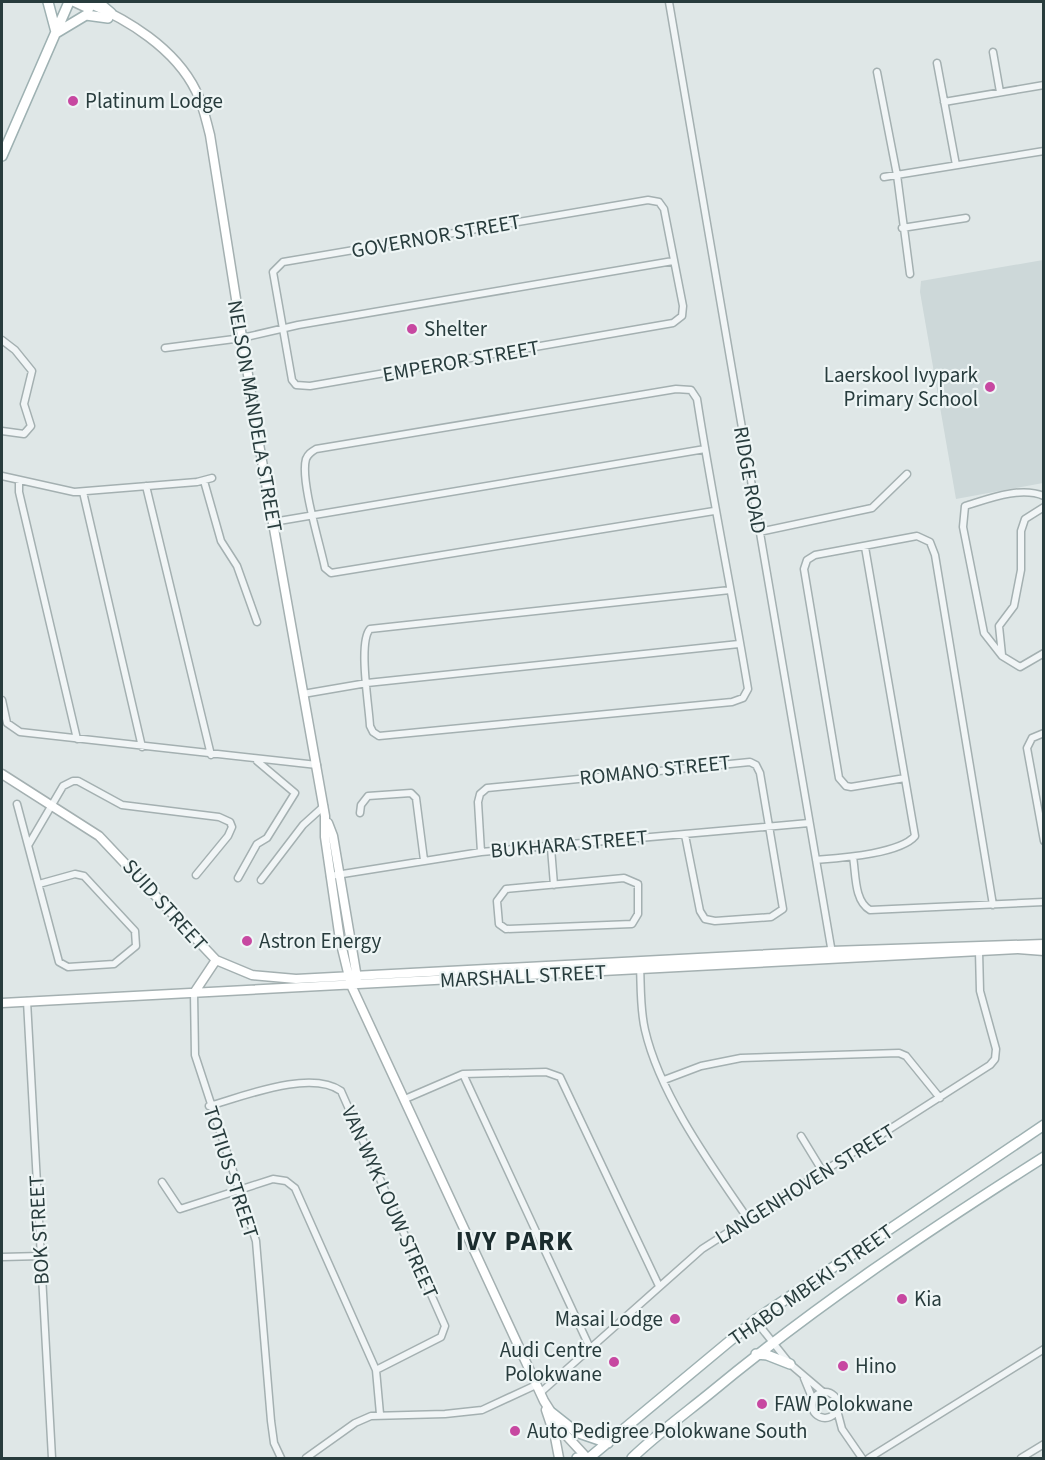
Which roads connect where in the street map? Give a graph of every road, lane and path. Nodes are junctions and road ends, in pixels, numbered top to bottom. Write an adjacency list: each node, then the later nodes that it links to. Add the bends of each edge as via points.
1 (48, 2): 8 (main road)
2 (69, 2): 8 (main road)
3 (74, 2): 7 (street, NELSON MANDELA STREET)
4 (86, 2): 7 (street, NELSON MANDELA STREET)
5 (98, 2): 7 (main road)
6 (669, 2): 42 (street, RIDGE ROAD)
7 (110, 15): 8 (main road, via 86,15); 25 (street, NELSON MANDELA STREET, via 146,36 188,78 203,109)
8 (56, 33): 16 (main road)
9 (993, 52): 13 (street)
10 (937, 63): 14 (street)
11 (877, 72): 18 (street)
12 (1044, 85): 13 (street)
13 (1000, 92): 14 (street)
14 (944, 102): 17 (street)
15 (1044, 151): 17 (street)
16 (2, 156)
17 (956, 165): 18 (street)
18 (897, 175): 19 (street); 21 (street)
19 (884, 177)
20 (966, 218): 21 (street)
21 (902, 228): 23 (street)
22 (673, 261): 24 (street); 24 (street, EMPEROR STREET, via 683,306 682,316 667,326 303,387 292,380); 24 (street, GOVERNOR STREET, via 664,209 659,202 648,200 283,262 273,272)
23 (910, 274)
24 (281, 328): 25 (street)
25 (242, 338): 27 (street); 41 (street, NELSON MANDELA STREET)
26 (2, 340): 28 (street, via 32,371 24,404 31,426 24,434)
27 (165, 348)
28 (2, 431)
29 (705, 449): 39 (street); 40 (street); 40 (street, via 697,399 691,390 676,389 316,449 308,455 305,466)
30 (907, 474): 42 (street, via 872,508)
31 (2, 476): 33 (street)
32 (212, 478): 34 (street)
33 (19, 481): 36 (street); 53 (street)
34 (204, 481): 35 (street); 45 (street, via 221,542 237,566)
35 (146, 486): 36 (street); 55 (street)
36 (83, 492): 54 (street)
37 (1044, 496): 48 (street, via 1033,491 965,506 963,527 984,633)
38 (1044, 507): 48 (street, via 1025,519 1021,531 1021,570 1014,606 999,626)
39 (714, 511): 40 (street, via 339,573 331,573 325,567); 44 (street)
40 (313, 516): 41 (street)
41 (273, 522): 50 (street, NELSON MANDELA STREET)
42 (759, 532): 64 (street, RIDGE ROAD)
43 (865, 547): 59 (street); 59 (street, via 810,558 805,564 839,778 851,787); 81 (street, via 917,536 927,539 935,555)
44 (730, 590): 46 (street); 49 (street, via 379,626 370,629 366,636)
45 (257, 622)
46 (739, 644): 49 (street); 49 (street, via 747,694 732,702 387,737 373,732 370,726)
47 (1044, 654): 48 (street, via 1020,667)
48 (1002, 656)
49 (367, 683): 50 (street)
50 (303, 694): 57 (street, NELSON MANDELA STREET)
51 (2, 700): 53 (street, via 7,723 15,730)
52 (1044, 734): 67 (street, via 1032,738 1027,748)
53 (76, 739): 54 (street)
54 (142, 747): 55 (street)
55 (211, 755): 56 (street)
56 (256, 760): 57 (street); 76 (street, via 295,793 267,838 257,844)
57 (317, 765): 62 (street, NELSON MANDELA STREET)
58 (2, 774): 61 (street, SUID STREET)
59 (905, 778): 71 (street, via 915,836 907,843)
60 (17, 804): 68 (street)
61 (51, 805): 68 (street); 74 (street, via 63,786 73,781 122,806 226,819 232,826 230,832); 86 (street, SUID STREET, via 119,854)
62 (324, 806): 75 (street, NELSON MANDELA STREET); 77 (street, via 303,825)
63 (360, 813): 72 (street, via 368,796 411,794 416,798)
64 (809, 823): 65 (street, BUKHARA STREET); 73 (street, RIDGE ROAD)
65 (770, 826): 66 (street, BUKHARA STREET); 66 (street, ROMANO STREET, via 784,905 780,913 771,917 705,919 700,911); 70 (street, ROMANO STREET, via 759,768 750,762 729,763 487,788 478,802)
66 (686, 834): 69 (street, BUKHARA STREET)
67 (1044, 841)
68 (29, 844): 78 (street)
69 (551, 848): 70 (street, BUKHARA STREET); 79 (street)
70 (481, 852): 72 (street, BUKHARA STREET)
71 (853, 856): 73 (street); 81 (street, via 859,897 870,910)
72 (424, 860): 75 (street, BUKHARA STREET)
73 (816, 860): 85 (street, RIDGE ROAD)
74 (196, 875)
75 (334, 875): 88 (street, NELSON MANDELA STREET)
76 (238, 878)
77 (261, 880)
78 (39, 884): 78 (street, via 55,956 63,966 117,963 136,946 138,936 84,876 75,874)
79 (554, 885): 79 (street, via 630,879 638,884 637,918 632,924 506,929 499,924 497,900 506,889)
80 (1044, 902): 81 (street)
81 (993, 905)
82 (1044, 944): 85 (street, MARSHALL STREET)
83 (979, 951): 84 (street, MARSHALL STREET); 85 (street, MARSHALL STREET); 95 (street, LANGENHOVEN STREET, via 980,991 994,1040 995,1059)
84 (1044, 951)
85 (832, 954): 87 (street, MARSHALL STREET)
86 (216, 960): 88 (street, SUID STREET, via 252,975 277,979); 90 (street)
87 (640, 965): 88 (street, MARSHALL STREET); 89 (street, MARSHALL STREET); 94 (street, via 644,1028)
88 (352, 975): 89 (street, NELSON MANDELA STREET)
89 (355, 985): 90 (street, MARSHALL STREET); 96 (street, NELSON MANDELA STREET)
90 (194, 993): 91 (street, MARSHALL STREET); 97 (street, TOTIUS STREET, via 195,1055)
91 (27, 1001): 92 (street, MARSHALL STREET); 105 (street, BOK STREET)
92 (2, 1003)
93 (463, 1074): 96 (street); 107 (street, via 546,1072 560,1077); 110 (street)
94 (664, 1080): 95 (street, via 701,1066 741,1058 898,1053 911,1062); 104 (street, via 699,1148)
95 (940, 1098): 101 (street, LANGENHOVEN STREET)
96 (405, 1099): 117 (street, NELSON MANDELA STREET)
97 (209, 1106): 103 (street, TOTIUS STREET); 114 (street, VAN WYK LOUW STREET, via 278,1086 322,1083 341,1091 445,1326 441,1337)
98 (1044, 1125): 108 (main road, THABO MBEKI STREET)
99 (801, 1136): 101 (street)
100 (1044, 1157): 109 (main road, THABO MBEKI STREET, via 882,1261)
101 (823, 1172): 104 (street, LANGENHOVEN STREET)
102 (162, 1182): 103 (street, via 180,1209)
103 (240, 1189): 114 (street, via 273,1179 295,1188); 127 (street, TOTIUS STREET, via 256,1241 271,1421)
104 (748, 1219): 107 (street, LANGENHOVEN STREET, via 702,1249)
105 (41, 1256): 106 (street); 126 (street, BOK STREET)
106 (2, 1257)
107 (659, 1286): 110 (street, LANGENHOVEN STREET)
108 (755, 1320): 109 (street); 124 (main road, THABO MBEKI STREET)
109 (771, 1341): 112 (main road, THABO MBEKI STREET); 113 (street)
110 (590, 1348): 117 (street, LANGENHOVEN STREET)
111 (1044, 1349): 134 (street)
112 (756, 1354): 113 (main road); 132 (main road, THABO MBEKI STREET)
113 (790, 1364): 115 (street)
114 (376, 1370): 121 (street)
115 (804, 1378): 116 (street); 118 (street)
116 (823, 1392): 118 (street); 119 (street, via 835,1396)
117 (540, 1393): 120 (street, NELSON MANDELA STREET); 121 (street, LANGENHOVEN STREET, via 482,1410); 129 (street, NELSON MANDELA STREET)
118 (813, 1400): 122 (street, via 815,1412)
119 (837, 1410): 122 (street); 123 (street)
120 (552, 1413): 124 (main road, via 576,1432); 131 (street, NELSON MANDELA STREET)
121 (381, 1414): 128 (street, via 355,1423)
122 (827, 1417): 123 (street)
123 (842, 1429): 133 (street)
124 (608, 1443): 131 (main road, THABO MBEKI STREET)
125 (1044, 1444): 135 (street)
126 (52, 1458)
127 (281, 1458)
128 (306, 1458)
129 (559, 1458)
130 (577, 1458): 131 (main road)
131 (587, 1458)
132 (632, 1458)
133 (862, 1458)
134 (869, 1458)
135 (1021, 1458)

